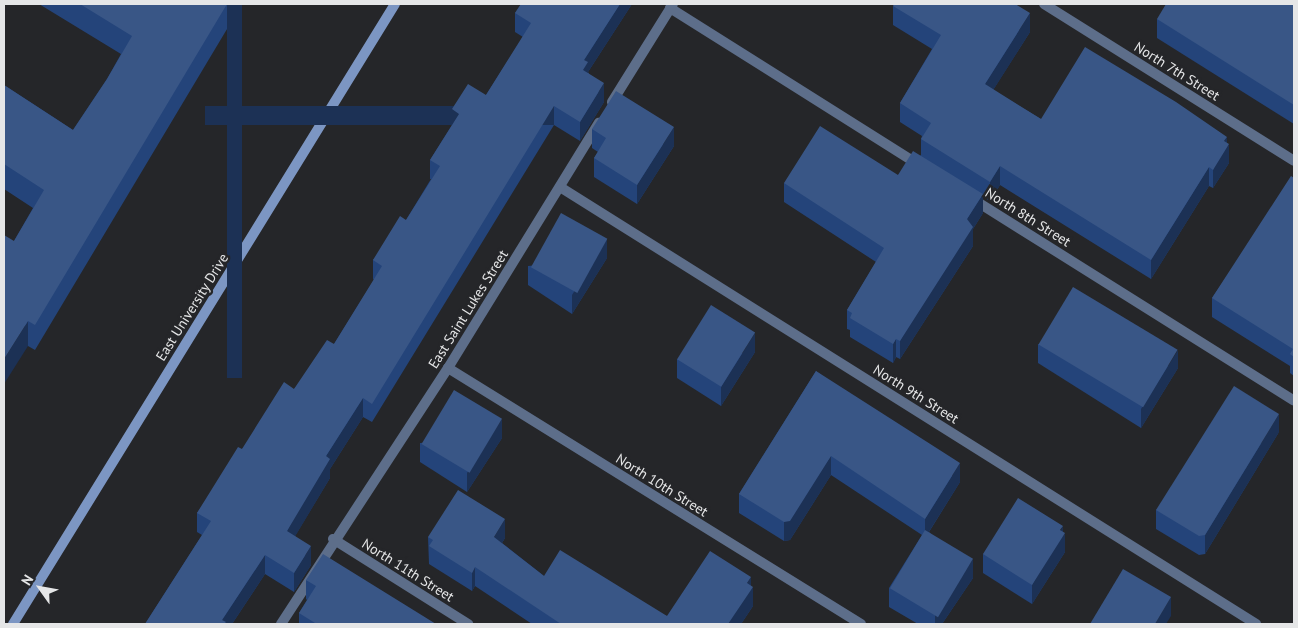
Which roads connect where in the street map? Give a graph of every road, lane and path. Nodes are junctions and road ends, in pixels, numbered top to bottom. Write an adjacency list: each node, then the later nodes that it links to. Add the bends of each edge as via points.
1 (395, 4): 11 (main road, East University Drive)
2 (1044, 4): 4 (lane, North 7th Street)
3 (671, 6): 5 (lane); 6 (lane, East Saint Lukes Street)
4 (1294, 161)
5 (932, 173)
6 (560, 187): 8 (lane, East Saint Lukes Street); 15 (lane, North 9th Street)
7 (957, 189): 9 (lane, North 8th Street)
8 (448, 368): 10 (lane, East Saint Lukes Street); 14 (lane, North 10th Street)
9 (1294, 401)
10 (333, 538): 12 (lane, East Saint Lukes Street); 13 (lane, North 11th Street)
11 (13, 624)
12 (281, 624)
13 (468, 624)
14 (862, 624)
15 (1256, 624)

